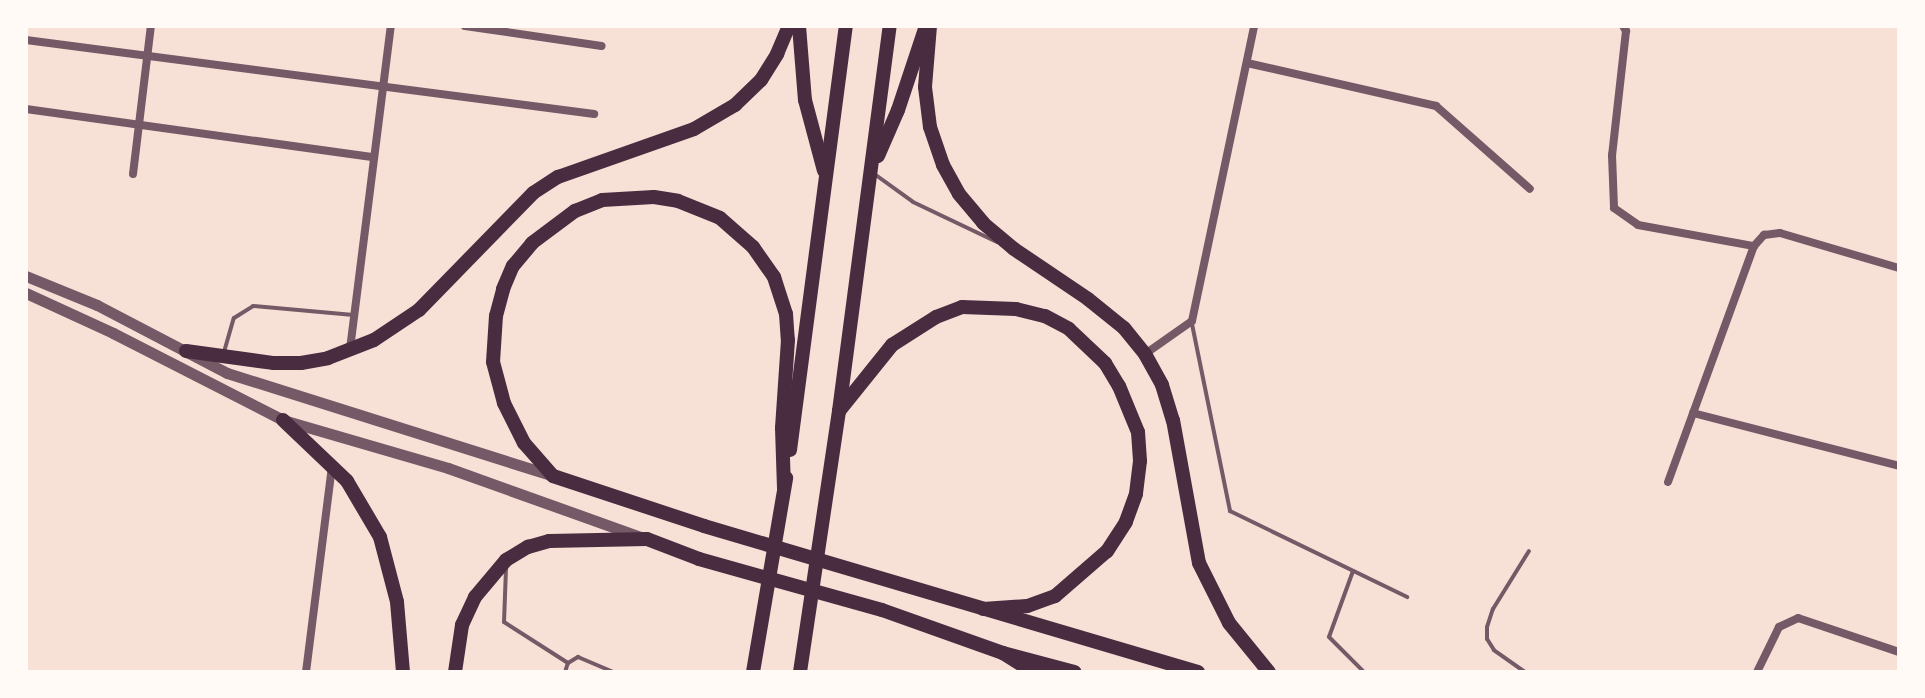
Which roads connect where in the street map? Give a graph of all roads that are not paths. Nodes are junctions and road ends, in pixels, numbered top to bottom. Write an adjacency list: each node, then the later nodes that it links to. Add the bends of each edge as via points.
1 (151, 26): 13 (street)
2 (391, 26): 15 (street)
3 (465, 26): 12 (street)
4 (789, 26): 31 (main road, via 761,80 735,105 694,129 558,177 515,208 419,310)
5 (799, 26): 22 (main road, via 805,100)
6 (846, 26): 22 (main road)
7 (890, 26): 20 (main road)
8 (928, 26): 20 (main road); 25 (main road, via 925,87 930,127 943,165 983,223)
9 (1254, 26): 14 (street)
10 (1623, 26): 24 (street, via 1612,155 1614,208 1638,225)
11 (26, 40): 13 (street)
12 (602, 46)
13 (148, 55): 15 (street); 18 (street)
14 (1247, 63): 23 (street, via 1436,106); 30 (street)
15 (383, 87): 17 (street); 19 (street)
16 (26, 109): 18 (street)
17 (594, 114)
18 (140, 124): 19 (street); 21 (street)
19 (374, 157): 29 (street)
20 (871, 171): 25 (lane, via 913,202); 35 (main road)
21 (133, 174)
22 (826, 177): 42 (main road)
23 (1530, 189)
24 (1754, 246): 26 (street, via 1764,235 1780,233); 36 (street)
25 (1014, 249): 33 (main road, via 1088,299 1124,328)
26 (1899, 268)
27 (26, 276): 32 (street)
28 (26, 293): 37 (street)
29 (354, 315): 31 (street); 34 (lane, via 253,306 234,318)
30 (1192, 321): 33 (street); 46 (lane, via 1230,511)
31 (350, 349): 34 (main road, via 301,363)
32 (186, 351): 34 (main road); 40 (street, via 263,386)
33 (1145, 354): 62 (main road, via 1173,420 1203,573 1229,623)
34 (223, 358)
35 (839, 411): 48 (main road, via 892,345 962,307 990,306 1045,316 1069,329 1105,363 1138,432 1136,494 1126,522 1107,551 1055,596 1027,606); 58 (main road)
36 (1693, 413): 39 (street); 41 (street)
37 (283, 420): 38 (main road); 43 (street, via 448,468)
38 (333, 466): 52 (street); 53 (main road, via 380,537 397,602)
39 (1899, 466)
40 (553, 476): 42 (main road, via 514,428 499,386 493,362 503,289 532,243 575,211 602,200 654,197 720,218 753,247 774,277 788,340); 48 (main road)
41 (1668, 482)
42 (784, 488): 57 (main road)
43 (647, 539): 45 (main road, via 549,541); 50 (main road, via 699,559 882,610)
44 (1529, 551): 64 (lane, via 1487,627 1494,650)
45 (506, 560): 51 (lane, via 502,619); 54 (main road, via 475,597 462,625)
46 (1353, 571): 47 (lane); 63 (lane, via 1329,637)
47 (1407, 597)
48 (983, 609): 61 (main road)
49 (1899, 652): 65 (street, via 1798,618 1779,627)
50 (1003, 653): 59 (main road); 60 (main road)
51 (568, 663): 55 (lane); 56 (lane, via 578,657)
52 (306, 672)
53 (403, 672)
54 (455, 672)
55 (565, 672)
56 (614, 672)
57 (753, 672)
58 (800, 672)
59 (1034, 672)
60 (1075, 672)
61 (1198, 672)
62 (1269, 672)
63 (1364, 672)
64 (1525, 672)
65 (1757, 672)

